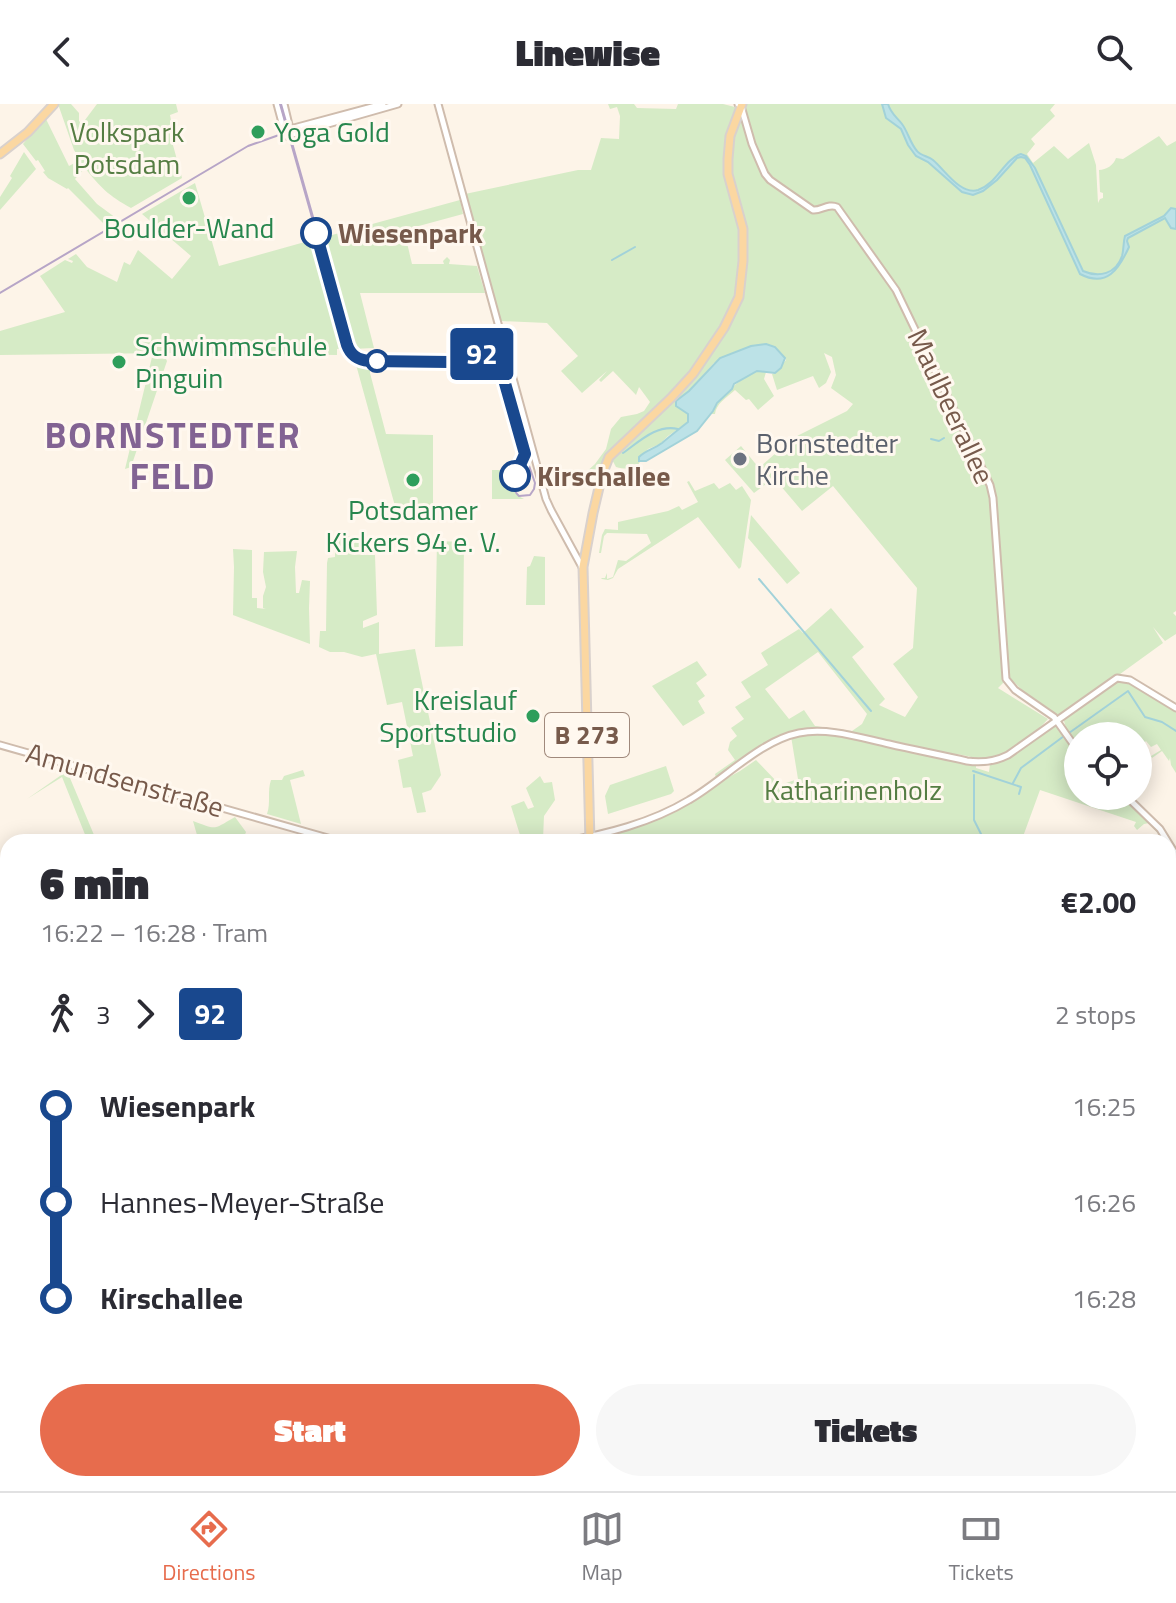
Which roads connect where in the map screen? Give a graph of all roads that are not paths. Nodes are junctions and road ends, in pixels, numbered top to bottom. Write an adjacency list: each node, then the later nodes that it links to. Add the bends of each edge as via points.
1 (54, 104): 11 (main road)
2 (277, 104): 10 (street)
3 (284, 104): 10 (street)
4 (383, 104): 10 (street)
5 (398, 104): 10 (street)
6 (438, 104): 12 (street, via 548,504)
7 (740, 105): 8 (main road, B 273); 9 (street)
8 (736, 119): 9 (street); 12 (main road, B 273, via 728,174 743,229 739,297 702,363 606,462)
9 (746, 123): 14 (street, Maulbeerallee, via 767,177 811,209 837,207 896,290 990,485 1006,679)
10 (288, 132)
11 (0, 154)
12 (583, 567): 19 (main road, B 273)
13 (1176, 708): 14 (street, via 1130,680 1117,678)
14 (1057, 721): 15 (street); 20 (street, via 1008,755 981,762 827,732 799,733 762,749 675,808)
15 (1064, 731)
16 (0, 745): 18 (street, Amundsenstraße)
17 (1140, 810): 21 (street)
18 (314, 834)
19 (589, 834)
20 (604, 834)
21 (1163, 834)

